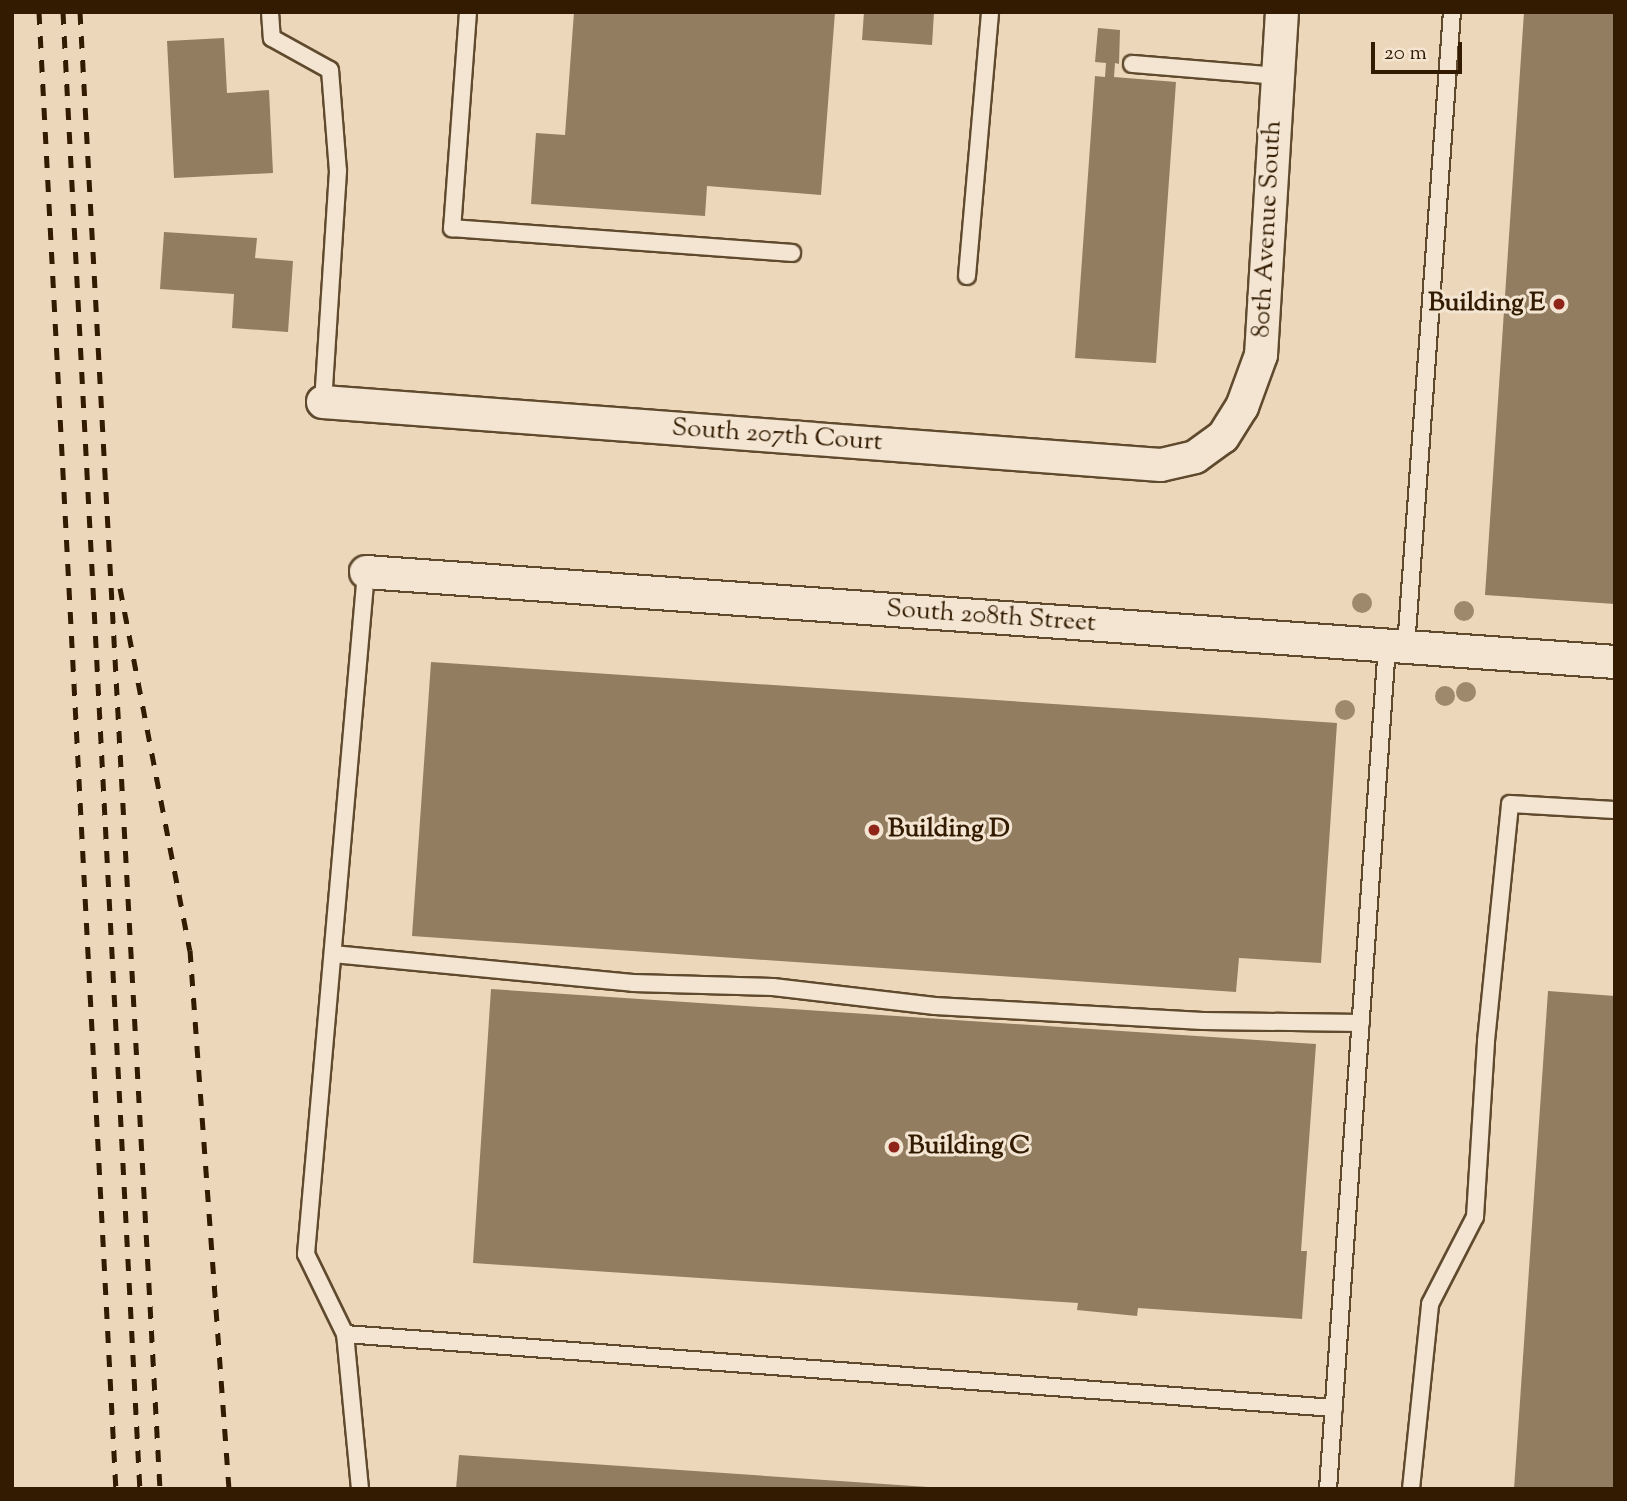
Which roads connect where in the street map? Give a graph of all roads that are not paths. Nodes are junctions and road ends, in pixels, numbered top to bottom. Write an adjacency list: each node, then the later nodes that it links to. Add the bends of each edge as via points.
1 (270, 12): 10 (lane, via 272,38 330,70 338,171)
2 (468, 12): 8 (lane, via 452,228)
3 (990, 12): 9 (lane)
4 (1282, 12): 7 (street, 80th Avenue South)
5 (1452, 12): 13 (lane)
6 (1132, 64): 7 (lane)
7 (1277, 76): 11 (street, 80th Avenue South, via 1261,355 1242,407)
8 (792, 253)
9 (967, 276)
10 (323, 402): 11 (street, South 207th Court, via 1161,466 1195,457)
11 (1223, 437)
12 (366, 572): 13 (street, South 208th Street); 16 (lane)
13 (1397, 646): 14 (street, South 208th Street); 17 (lane)
14 (1615, 662)
15 (1615, 810): 22 (lane, via 1510,804 1486,1041 1475,1217 1430,1304)
16 (333, 954): 17 (lane, via 633,983 773,987 935,1006 1203,1021); 18 (lane, via 306,1254)
17 (1361, 1023): 19 (lane)
18 (345, 1334): 19 (lane); 20 (lane)
19 (1334, 1409): 21 (lane)
20 (360, 1489)
21 (1328, 1489)
22 (1411, 1489)

